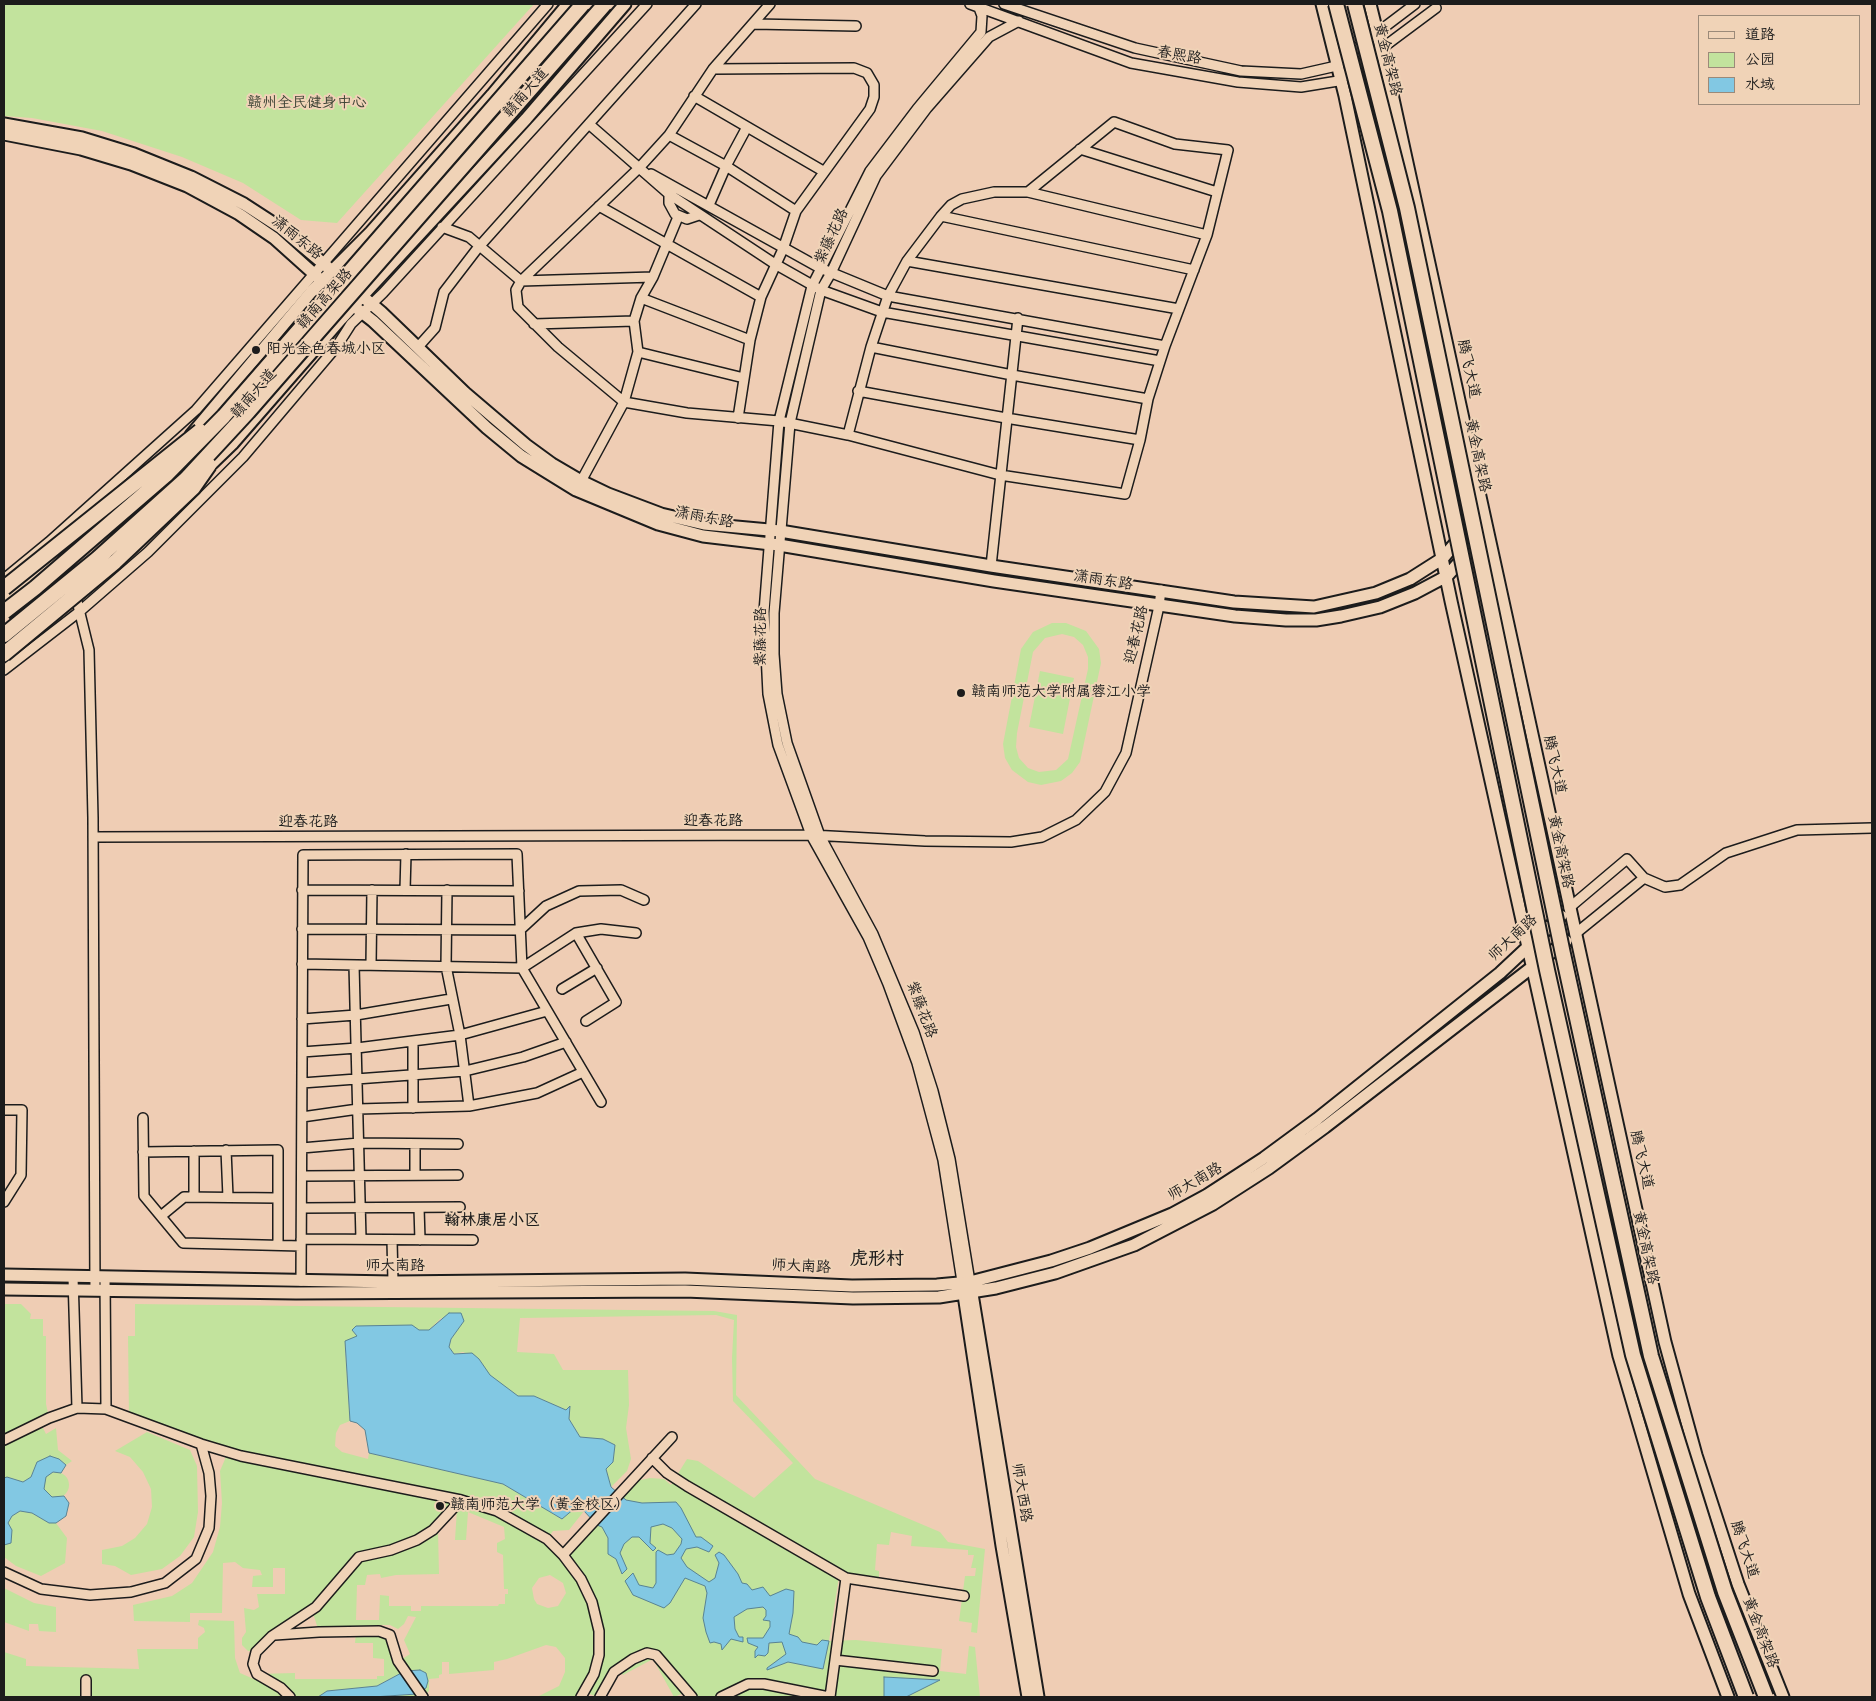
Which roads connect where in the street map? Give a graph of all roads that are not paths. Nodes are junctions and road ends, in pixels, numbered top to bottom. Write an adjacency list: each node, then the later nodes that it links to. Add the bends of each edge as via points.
1 (548, 4): 53 (street)
2 (568, 4): 53 (main road, 赣南大道, via 378,224)
3 (583, 4): 79 (highway, 赣南高架路, bridge)
4 (605, 4): 80 (highway, 赣南高架路, bridge)
5 (625, 4): 61 (main road, 赣南大道)
6 (647, 4): 44 (street)
7 (696, 4): 27 (street)
8 (770, 4): 18 (street)
9 (1004, 4): 22 (street, 春熙路, via 1136,48 1241,71 1301,74)
10 (1322, 4): 22 (main road)
11 (1336, 4): 219 (highway, bridge, via 1390,211 1547,970 1633,1354 1708,1597)
12 (1355, 4): 220 (highway, 黄金高架路, bridge, via 1408,208 1650,1356 1725,1592)
13 (1370, 4): 20 (main road, 腾飞大道)
14 (1415, 4): 20 (street, 春熙路)
15 (974, 6): 17 (street, 春熙路); 51 (street, 紫藤花路, via 982,16 981,32 870,171)
16 (1436, 8): 21 (street, 春熙路)
17 (1019, 21): 24 (street, 春熙路, via 1140,64 1238,82 1301,88); 54 (street, 紫藤花路, via 989,36 922,115 876,176)
18 (754, 24): 19 (street); 23 (street)
19 (856, 26)
20 (1378, 32): 21 (main road, 腾飞大道); 22 (street, 春熙路)
21 (1381, 49): 24 (street, 春熙路); 89 (main road, 腾飞大道)
22 (1337, 64): 24 (main road)
23 (713, 69): 25 (street); 34 (street, via 838,67 867,73 874,85 870,109)
24 (1340, 80): 93 (main road)
25 (694, 96): 28 (street); 30 (street)
26 (4, 124): 53 (main road, 潇雨东路, via 82,138 184,173 218,189 281,228)
27 (590, 124): 33 (street); 47 (street)
28 (746, 127): 32 (street); 34 (street)
29 (4, 134): 53 (main road, 潇雨东路, via 81,149 187,186 246,219)
30 (669, 135): 32 (street); 33 (street)
31 (1080, 149): 35 (street); 36 (street); 36 (street, via 1114,122 1175,144 1228,150)
32 (726, 166): 38 (street); 40 (street)
33 (639, 168): 37 (street); 38 (street); 39 (street)
34 (823, 171): 40 (street)
35 (1028, 192): 42 (street, via 994,192 962,199); 45 (street)
36 (1217, 192): 45 (street)
37 (670, 194): 41 (street); 43 (street, via 670,207)
38 (709, 205): 48 (street)
39 (599, 206): 46 (street); 56 (street)
40 (796, 212): 48 (street)
41 (699, 215): 43 (street); 50 (street)
42 (941, 216): 49 (street); 52 (street)
43 (678, 217): 46 (street)
44 (442, 227): 47 (street, via 468,237); 61 (street, via 383,293)
45 (1207, 235): 52 (street)
46 (666, 245): 55 (street); 58 (street)
47 (480, 246): 56 (street); 70 (street, via 444,292 435,328)
48 (783, 249): 50 (street); 51 (street)
49 (907, 261): 59 (street); 62 (street)
50 (775, 264): 57 (street); 58 (street)
51 (820, 268): 54 (street); 57 (street, 紫藤花路)
52 (1194, 270): 62 (street)
53 (323, 272): 61 (main road, 潇雨东路); 96 (street, via 196,410); 100 (main road, 赣南大道, via 158,471)
54 (831, 273): 57 (street, 紫藤花路); 59 (street)
55 (653, 277): 56 (street); 60 (street)
56 (521, 281): 66 (street, via 516,290 518,307)
57 (816, 288): 63 (street); 83 (street, 紫藤花路); 84 (street, 紫藤花路)
58 (761, 296): 68 (street)
59 (888, 296): 63 (street); 64 (street)
60 (641, 298): 65 (street); 68 (street)
61 (362, 304): 70 (main road, 潇雨东路); 88 (main road, 潇雨东路, via 502,441 548,474); 98 (main road, 赣南大道, via 233,443 134,539); 103 (street, via 337,346 243,457 148,552)
62 (1179, 309): 69 (street)
63 (882, 312): 67 (street); 71 (street)
64 (1018, 318): 67 (street); 69 (street)
65 (634, 321): 66 (street); 72 (street)
66 (534, 324): 78 (street)
67 (1016, 334): 73 (street); 74 (street)
68 (750, 340): 75 (street)
69 (1165, 346): 73 (street)
70 (418, 347): 88 (main road, 潇雨东路, via 509,432)
71 (871, 347): 74 (street); 76 (street)
72 (638, 352): 75 (street); 78 (street)
73 (1160, 361): 77 (street)
74 (1012, 375): 77 (street); 82 (street)
75 (744, 378): 81 (street)
76 (858, 390): 82 (street); 85 (street)
77 (1148, 398): 86 (street)
78 (624, 402): 81 (street); 88 (street)
79 (236, 403): 97 (highway, bridge); 102 (highway, 赣南高架路, bridge, via 166,475)
80 (248, 412): 104 (highway, 赣南高架路, bridge, via 186,479 97,559); 106 (highway, bridge, via 192,488 115,562)
81 (738, 418): 83 (street)
82 (1006, 418): 86 (street); 87 (street)
83 (778, 421): 84 (street); 90 (street, 紫藤花路)
84 (790, 423): 85 (street); 90 (street, 紫藤花路)
85 (848, 435): 87 (street)
86 (1140, 440): 87 (street, via 1125,494)
87 (1000, 475): 94 (street)
88 (579, 485): 90 (main road, 潇雨东路, via 661,514 704,524); 92 (main road, 潇雨东路, via 658,524 703,536)
89 (1482, 510): 91 (main road, 腾飞大道); 93 (main road, 潇雨东路)
90 (774, 530): 92 (street, 紫藤花路); 94 (main road, 潇雨东路)
91 (1487, 532): 95 (main road, 潇雨东路); 119 (main road, 腾飞大道)
92 (773, 544): 101 (main road, 潇雨东路); 109 (street, 紫藤花路, via 764,612 768,694 778,745)
93 (1443, 558): 95 (main road); 99 (main road, 潇雨东路, via 1410,579 1376,593 1314,606 1234,602)
94 (991, 566): 99 (main road, 潇雨东路)
95 (1446, 576): 101 (main road, 潇雨东路, via 1415,594 1380,606 1316,620 1235,616); 127 (main road)
96 (4, 579)
97 (4, 588)
98 (75, 590): 103 (street); 105 (main road, 赣南大道)
99 (1160, 590): 101 (street, 迎春花路)
100 (4, 600)
101 (1159, 606): 109 (street, 迎春花路, via 1126,753 1105,792 1076,820 1042,836 1011,842)
102 (4, 612)
103 (79, 612): 107 (street); 110 (street, via 89,650)
104 (4, 635)
105 (4, 646)
106 (4, 654)
107 (4, 670)
108 (1872, 828): 112 (street, via 1797,830 1726,853 1680,885 1664,887)
109 (816, 836): 110 (street, 迎春花路); 188 (street, 紫藤花路, via 873,934 924,1061 951,1166)
110 (94, 837): 189 (street)
111 (406, 854): 113 (street, via 302,855); 115 (street); 117 (street, via 517,854)
112 (1644, 878): 119 (street, via 1627,859); 126 (street)
113 (302, 890): 114 (street); 120 (street)
114 (372, 890): 115 (street); 121 (street)
115 (405, 890): 116 (street)
116 (447, 890): 117 (street); 122 (street)
117 (519, 891): 123 (street)
118 (644, 900): 123 (street, via 621,890 579,891 546,906)
119 (1569, 908): 126 (main road, 腾飞大道); 127 (main road, 师大南路)
120 (302, 929): 121 (street); 128 (street)
121 (372, 929): 122 (street); 130 (street)
122 (447, 930): 123 (street); 131 (street)
123 (520, 930): 133 (street)
124 (576, 933): 125 (street, via 601,928); 133 (street); 134 (street)
125 (636, 933)
126 (1575, 934): 132 (main road, 师大南路); 221 (main road, 腾飞大道, via 1665,1342 1696,1455 1738,1584)
127 (1528, 946): 132 (main road); 188 (main road, 师大南路, via 1500,973 1317,1119 1207,1195 1172,1214 1090,1248)
128 (302, 964): 129 (street); 139 (street)
129 (354, 965): 130 (street); 138 (street)
130 (371, 965): 131 (street)
131 (446, 966): 133 (street); 136 (street)
132 (1533, 967): 192 (main road, 师大南路, via 1325,1127 1213,1204 1142,1241 1094,1260); 218 (main road, via 1618,1356 1689,1594)
133 (522, 968): 137 (street)
134 (597, 968): 135 (street); 140 (street, via 616,1002)
135 (562, 989)
136 (451, 999): 138 (street); 141 (street)
137 (547, 1011): 141 (street); 143 (street)
138 (356, 1015): 139 (street); 144 (street)
139 (302, 1019): 145 (street)
140 (586, 1022)
141 (460, 1035): 142 (street); 146 (street)
142 (413, 1041): 144 (street); 148 (street)
143 (566, 1042): 146 (street, via 523,1057); 147 (street)
144 (357, 1048): 145 (street); 149 (street)
145 (302, 1052): 150 (street)
146 (465, 1071): 148 (street); 152 (street)
147 (583, 1072): 151 (street); 152 (street, via 537,1093)
148 (413, 1075): 149 (street); 153 (street)
149 (358, 1080): 150 (street); 154 (street)
150 (302, 1083): 156 (street)
151 (601, 1102)
152 (469, 1106): 153 (street)
153 (413, 1108): 154 (street)
154 (358, 1109): 156 (street); 158 (street)
155 (4, 1110): 172 (street, via 22,1110 21,1175)
156 (302, 1117): 161 (street)
157 (143, 1118): 164 (street)
158 (359, 1143): 159 (street); 161 (street); 165 (street)
159 (415, 1144): 160 (street); 166 (street)
160 (458, 1144)
161 (302, 1148): 168 (street)
162 (226, 1150): 163 (street); 170 (street); 171 (street, via 278,1150)
163 (194, 1151): 164 (street); 169 (street)
164 (143, 1152): 177 (street, via 144,1196)
165 (360, 1175): 166 (street); 168 (street); 175 (street)
166 (415, 1175): 167 (street)
167 (458, 1175)
168 (302, 1176): 174 (street)
169 (194, 1197): 170 (street); 177 (street, via 184,1197)
170 (228, 1198): 171 (street)
171 (277, 1198): 183 (street)
172 (4, 1202)
173 (460, 1207): 176 (street)
174 (302, 1208): 175 (street); 182 (street)
175 (360, 1208): 176 (street); 178 (street)
176 (419, 1208): 180 (street)
177 (161, 1216): 183 (street, via 183,1243)
178 (361, 1239): 179 (street); 182 (street)
179 (392, 1240): 180 (street); 187 (street)
180 (420, 1240): 181 (street)
181 (473, 1240)
182 (302, 1242): 183 (street); 186 (street)
183 (278, 1245)
184 (4, 1275): 185 (main road, 师大南路)
185 (72, 1277): 189 (main road, 师大南路); 191 (street)
186 (301, 1281): 187 (main road, 师大南路); 189 (main road, 师大南路)
187 (394, 1282): 188 (main road, 师大南路, via 685,1279 852,1286)
188 (966, 1282): 192 (street, 紫藤花路)
189 (100, 1284): 191 (main road, 师大南路); 192 (main road, 师大南路, via 296,1292 685,1291 853,1298); 194 (street)
190 (4, 1289): 191 (main road, 师大南路)
191 (73, 1290): 193 (street)
192 (968, 1294): 216 (main road, 师大西路, via 1002,1546); 217 (main road, 师大西路)
193 (77, 1408): 194 (street); 196 (street)
194 (106, 1409): 197 (street)
195 (672, 1437): 198 (street)
196 (4, 1440)
197 (201, 1444): 199 (street, via 242,1456); 201 (street, via 209,1473 209,1528 196,1560 165,1584 131,1592 90,1595 41,1589)
198 (652, 1458): 200 (street); 202 (street, via 687,1486)
199 (461, 1500): 200 (street, via 497,1511 546,1539); 204 (street, via 433,1530 417,1540 360,1557 316,1607)
200 (563, 1555): 211 (street, via 582,1579 599,1631 599,1655)
201 (4, 1572)
202 (846, 1578): 203 (street); 205 (street)
203 (964, 1596)
204 (272, 1636): 209 (street, via 256,1652 253,1664 257,1674); 210 (street, via 379,1631 390,1635 398,1661)
205 (835, 1660): 206 (street); 215 (street)
206 (933, 1671)
207 (86, 1680): 208 (street)
208 (86, 1697)
209 (290, 1697)
210 (423, 1697)
211 (582, 1697)
212 (600, 1697): 213 (street, via 614,1672 647,1652 656,1655)
213 (692, 1697)
214 (721, 1697): 215 (street, via 748,1684 764,1684)
215 (829, 1697)
216 (1028, 1697)
217 (1038, 1697)
218 (1728, 1697)
219 (1746, 1697)
220 (1766, 1697)
221 (1783, 1697)

